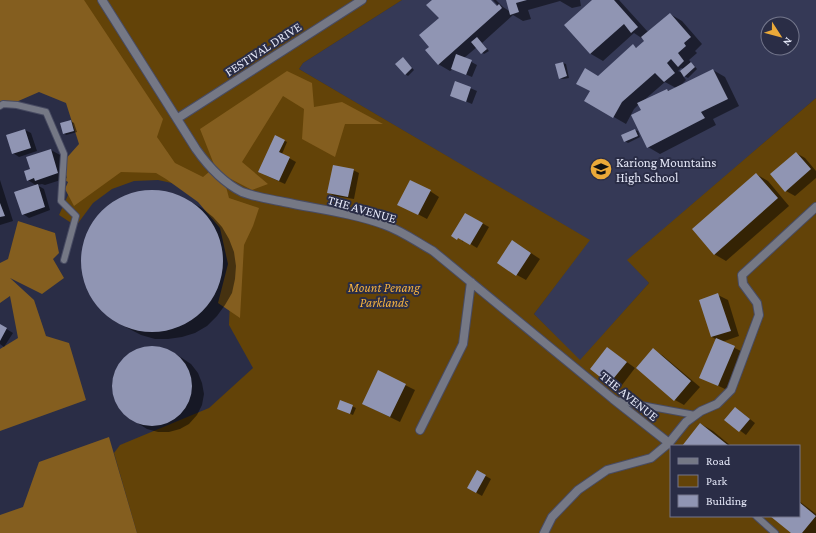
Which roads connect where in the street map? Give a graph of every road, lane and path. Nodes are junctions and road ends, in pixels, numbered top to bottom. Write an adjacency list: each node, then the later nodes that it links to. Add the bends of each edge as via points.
1 (102, 0): 4 (street, THE AVENUE)
2 (362, 0): 4 (street, FESTIVAL DRIVE)
3 (0, 106): 6 (lane, via 17,105 46,112 64,154 61,201 76,216)
4 (178, 118): 7 (street, THE AVENUE, via 208,165 218,176 237,189 262,198 384,225 433,251)
5 (816, 207): 9 (street, via 742,274 743,284 757,303 759,315 731,390 717,404)
6 (64, 260)
7 (471, 282): 8 (street, THE AVENUE); 10 (street, via 463,344)
8 (613, 399): 9 (lane); 11 (street, THE AVENUE)
9 (695, 415): 11 (street, via 686,422)
10 (420, 430)
11 (670, 445): 13 (street, via 650,458 607,470 578,490 552,517)
12 (757, 517): 14 (lane)
13 (544, 533)
14 (775, 533)

